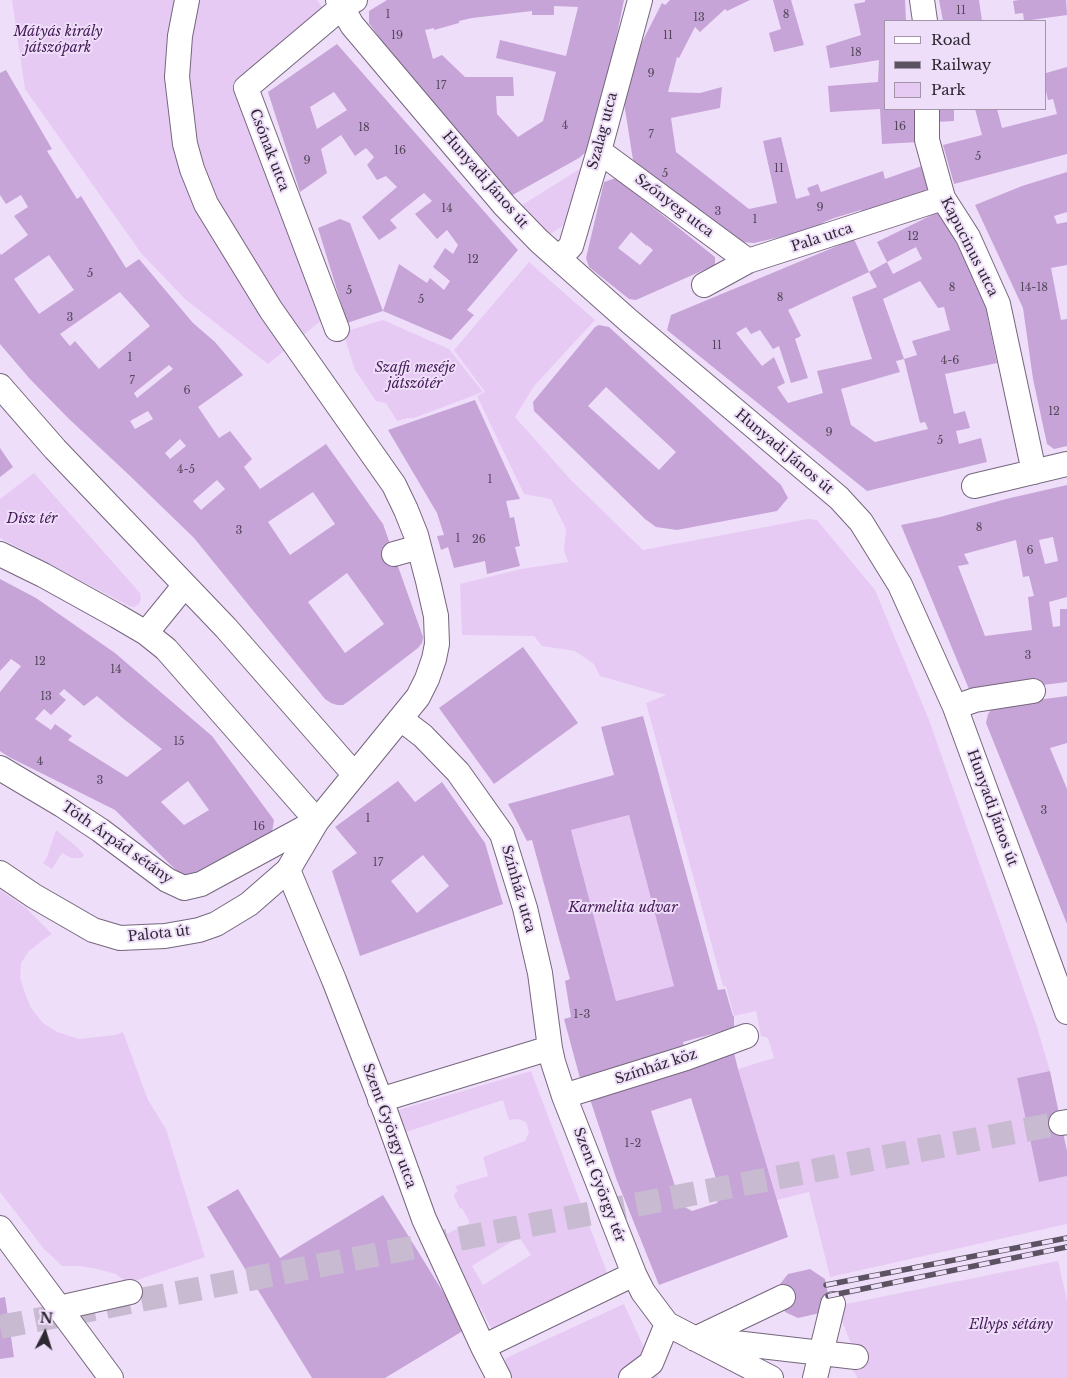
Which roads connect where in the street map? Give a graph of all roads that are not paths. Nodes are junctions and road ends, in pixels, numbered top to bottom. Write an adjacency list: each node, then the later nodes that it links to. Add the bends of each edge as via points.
1 (187, 0): 17 (street, via 177,77 185,144 206,204 271,310 394,485)
2 (640, 0): 7 (street, Szalag utca)
3 (922, 0): 5 (street)
4 (345, 2): 9 (street, Hunyadi János út, via 352,25 505,206); 12 (street, Csónak utca, via 246,88)
5 (925, 20)
6 (928, 110): 8 (street, Kapucinus utca, via 927,140)
7 (599, 151): 9 (street, Szalag utca, via 571,246); 10 (street, Szőnyeg utca)
8 (943, 198): 10 (street, Pala utca); 15 (street, Kapucinus utca, via 968,237 998,304)
9 (559, 258): 23 (street, Hunyadi János út, via 628,321 839,498 861,522 900,585)
10 (748, 261): 11 (street, Pala utca)
11 (704, 285)
12 (337, 329)
13 (0, 386): 20 (street, via 55,449)
14 (1067, 464): 15 (street)
15 (1034, 472): 16 (street)
16 (974, 486)
17 (419, 548): 19 (street); 24 (street, via 436,616 437,644 427,679)
18 (0, 554): 21 (street)
19 (394, 554)
20 (185, 585): 21 (street); 26 (street)
21 (146, 633): 27 (street, via 166,649)
22 (1033, 691): 23 (street)
23 (955, 706): 30 (street, Hunyadi János út)
24 (401, 719): 26 (street); 32 (street, Színház utca, via 423,736 458,772 502,834 534,945)
25 (0, 768): 27 (street, Tóth Árpád sétány, via 62,805 167,880 184,888 201,884)
26 (354, 774): 27 (street)
27 (317, 821): 28 (street, Palota út)
28 (288, 870): 29 (street, Palota út, via 249,904 216,924 145,938 120,938 93,930); 34 (street, Szent György utca)
29 (0, 873)
30 (1067, 1012)
31 (746, 1036): 33 (street, Színház köz)
32 (550, 1048): 33 (street, Színház utca); 34 (street)
33 (564, 1096): 36 (street, Szent György tér)
34 (380, 1100): 43 (street, Szent György utca, via 424,1219)
35 (0, 1228): 40 (street)
36 (634, 1274): 41 (street, Szent György tér, via 642,1292); 43 (street)
37 (130, 1292): 40 (street)
38 (783, 1297): 42 (street)
39 (833, 1304): 44 (street)
40 (59, 1308): 46 (street)
41 (667, 1324): 42 (street, Szent György tér); 48 (street, via 651,1363)
42 (695, 1339): 44 (street, Szent György tér); 49 (street, Szent György tér)
43 (482, 1348): 47 (street, Szent György utca)
44 (821, 1353): 45 (street, Szent György tér); 50 (street)
45 (856, 1358)
46 (111, 1378)
47 (499, 1378)
48 (631, 1378)
49 (770, 1378)
50 (815, 1378)

